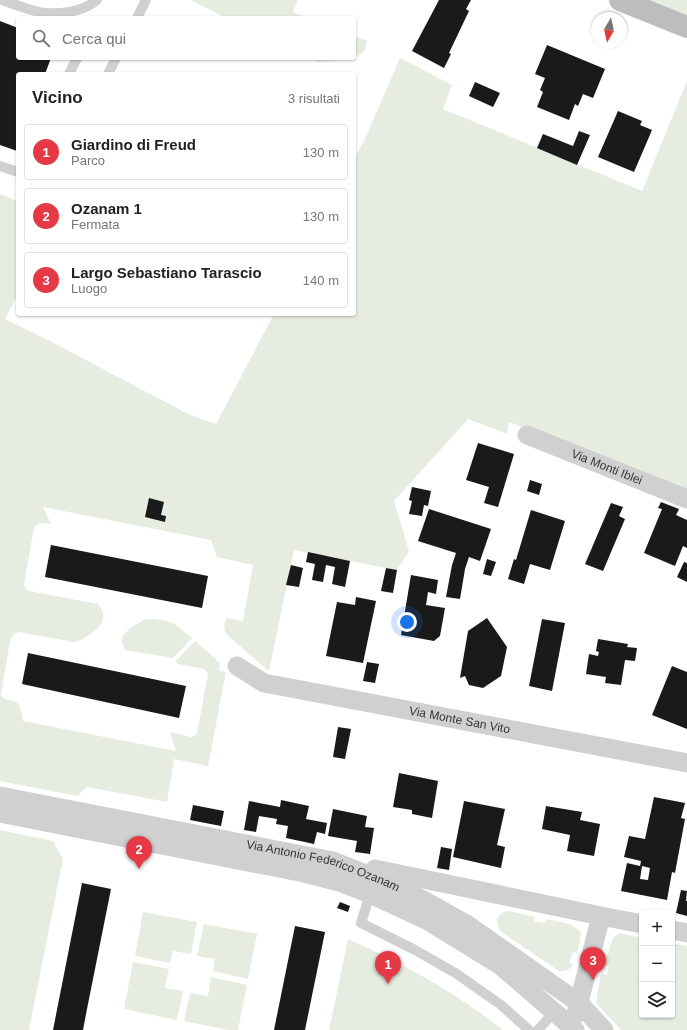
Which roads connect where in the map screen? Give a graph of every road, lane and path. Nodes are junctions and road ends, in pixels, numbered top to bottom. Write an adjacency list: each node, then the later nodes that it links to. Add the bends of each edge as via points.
1 (2, 0): 5 (lane, via 36,11)
2 (97, 0): 5 (lane)
3 (145, 0): 6 (lane)
4 (620, 0): 7 (main road)
5 (85, 13)
6 (138, 16)
7 (687, 27)
8 (76, 60): 10 (lane)
9 (115, 60): 11 (lane)
10 (70, 72)
11 (109, 72)
12 (0, 166): 13 (lane)
13 (16, 171)
14 (527, 435): 15 (street, Via Monti Iblei)
15 (687, 499)
16 (237, 666): 17 (street, Via Monte San Vito, via 264,683)
17 (687, 763)
18 (0, 796): 20 (street, Via Antonio Federico Ozanam)
19 (0, 813): 21 (street, Via Antonio Federico Ozanam, via 304,873 339,882)
20 (333, 861): 22 (street); 26 (street, Via Antonio Federico Ozanam, via 384,881 468,925)
21 (370, 894): 27 (street, Via Antonio Federico Ozanam, via 428,921 501,966); 29 (lane, via 361,923 457,974 501,1005)
22 (601, 916): 23 (street); 26 (street)
23 (639, 923)
24 (675, 931): 25 (street)
25 (687, 933)
26 (579, 1003): 28 (street); 31 (street, Via Antonio Federico Ozanam)
27 (554, 1012): 28 (street, Via Antonio Federico Ozanam); 30 (lane)
28 (574, 1028)
29 (529, 1030)
30 (538, 1030)
31 (604, 1030)

